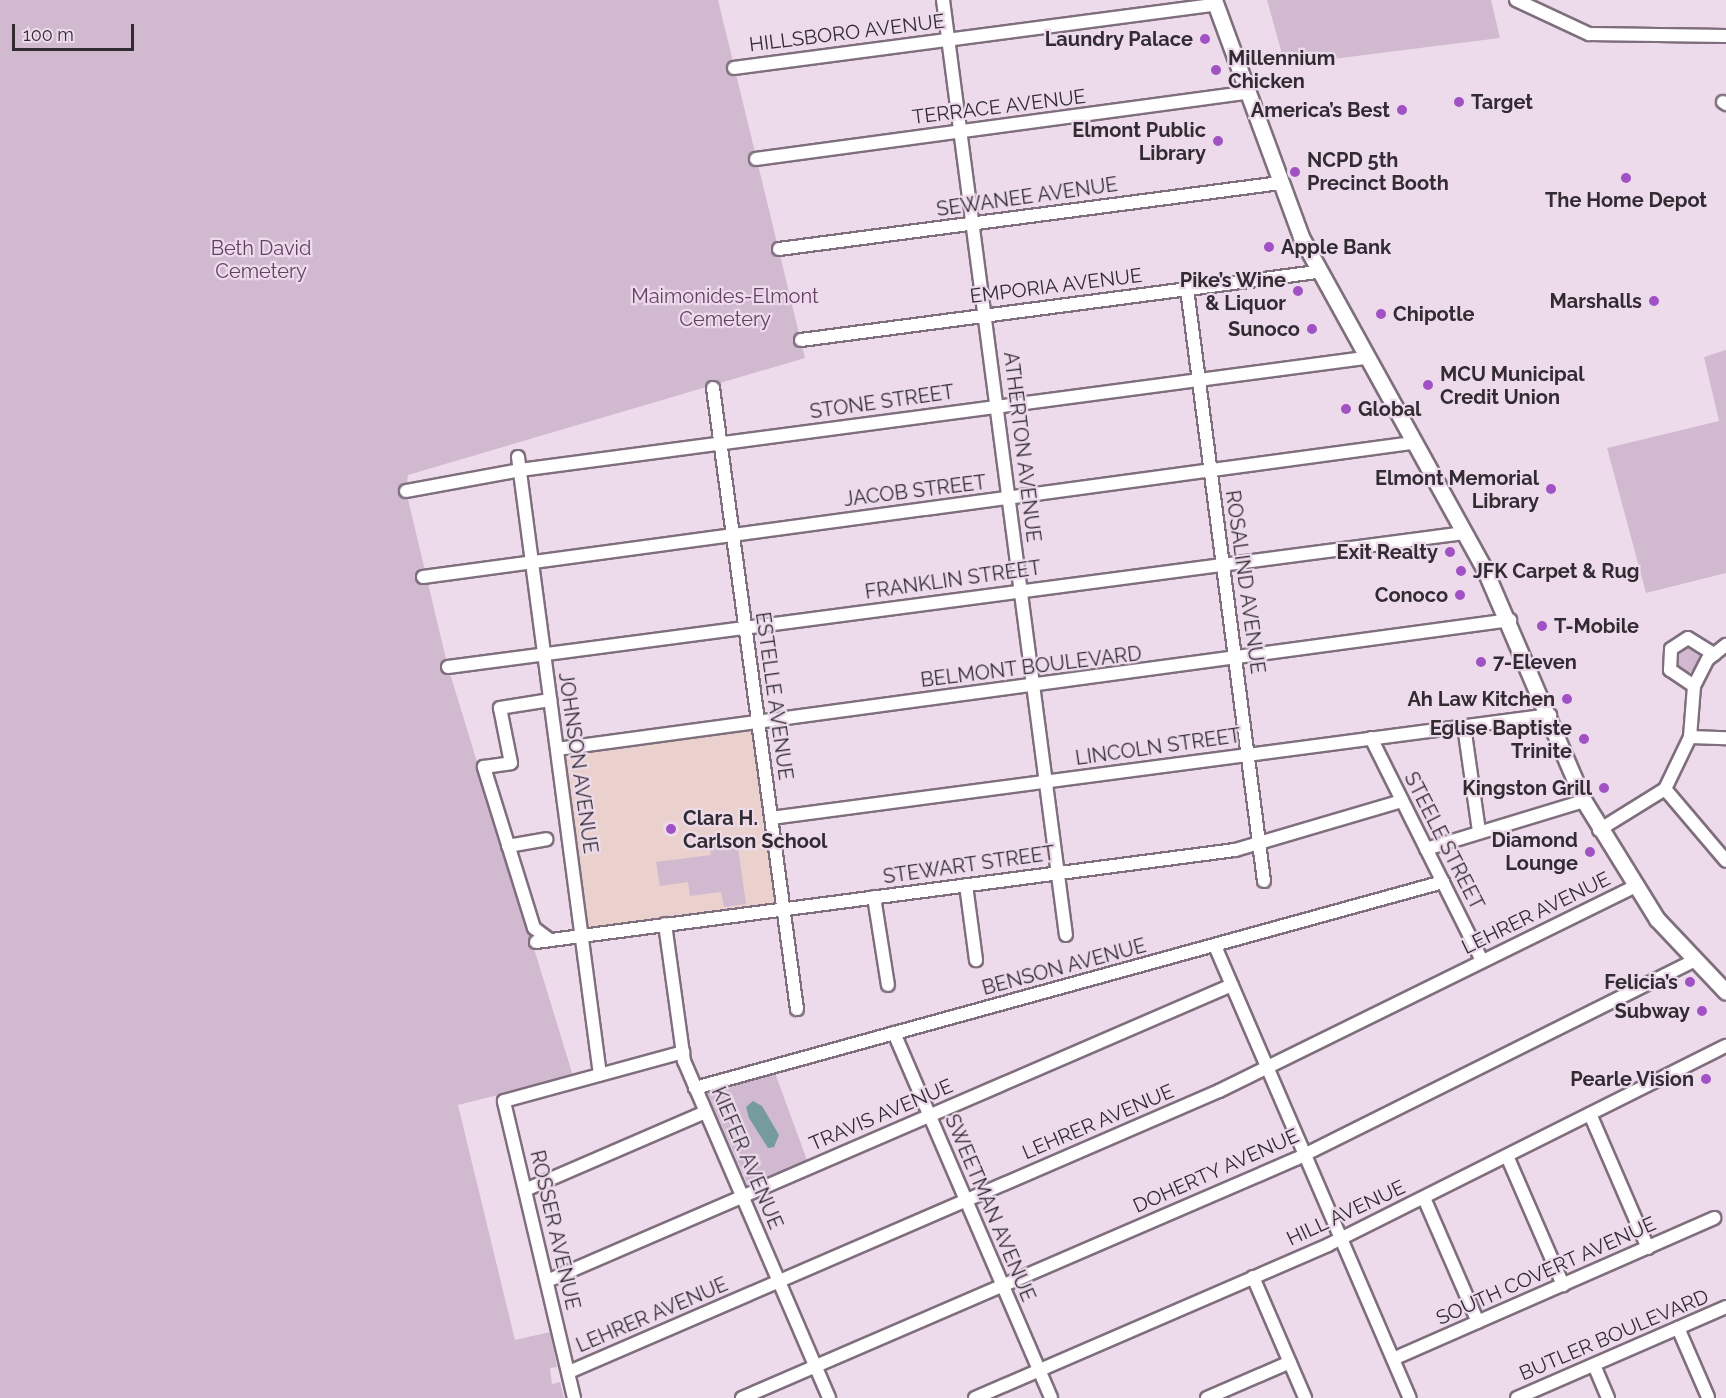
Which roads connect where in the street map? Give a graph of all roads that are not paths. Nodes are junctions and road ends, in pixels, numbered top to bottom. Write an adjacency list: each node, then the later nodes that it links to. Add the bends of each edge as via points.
1 (943, 0): 5 (street, ATHERTON AVENUE)
2 (1516, 0): 4 (street, via 1573,29 1599,35)
3 (1214, 2): 5 (street, HILLSBORO AVENUE); 7 (main road)
4 (1726, 36)
5 (948, 40): 6 (street, HILLSBORO AVENUE); 8 (street, ATHERTON AVENUE)
6 (734, 68)
7 (1246, 93): 8 (street, TERRACE AVENUE); 10 (main road)
8 (960, 131): 9 (street, TERRACE AVENUE); 11 (street, ATHERTON AVENUE)
9 (756, 159)
10 (1280, 183): 11 (street, SEWANEE AVENUE); 13 (main road)
11 (972, 223): 12 (street, SEWANEE AVENUE); 15 (street, ATHERTON AVENUE)
12 (779, 249)
13 (1317, 272): 14 (street, EMPORIA AVENUE); 17 (main road)
14 (1186, 289): 15 (street, EMPORIA AVENUE); 18 (street, ROSALIND AVENUE)
15 (984, 315): 16 (street, EMPORIA AVENUE); 20 (street, ATHERTON AVENUE)
16 (801, 340)
17 (1365, 358): 18 (street, STONE STREET); 22 (main road)
18 (1199, 380): 20 (street, STONE STREET); 24 (street, ROSALIND AVENUE)
19 (713, 388): 21 (street, ESTELLE AVENUE)
20 (997, 407): 21 (street, STONE STREET); 26 (street, ATHERTON AVENUE)
21 (722, 443): 23 (street, STONE STREET); 28 (street, ESTELLE AVENUE)
22 (1411, 443): 24 (street, JACOB STREET); 27 (main road)
23 (519, 463): 25 (street, STONE STREET); 29 (street, JOHNSON AVENUE)
24 (1211, 472): 26 (street, JACOB STREET); 30 (street, ROSALIND AVENUE)
25 (406, 491)
26 (1009, 499): 28 (street, JACOB STREET); 32 (street, ATHERTON AVENUE)
27 (1464, 533): 30 (street, FRANKLIN STREET); 33 (main road)
28 (734, 535): 29 (street, JACOB STREET); 34 (street, ESTELLE AVENUE)
29 (532, 562): 31 (street, JACOB STREET); 36 (street, JOHNSON AVENUE)
30 (1223, 564): 32 (street, FRANKLIN STREET); 38 (street, ROSALIND AVENUE)
31 (423, 577)
32 (1021, 590): 34 (street, FRANKLIN STREET); 40 (street, ATHERTON AVENUE)
33 (1510, 620): 38 (street, BELMONT BOULEVARD); 43 (main road)
34 (746, 627): 36 (street, FRANKLIN STREET); 44 (street, ESTELLE AVENUE)
35 (1726, 645): 37 (street)
36 (544, 653): 39 (street, FRANKLIN STREET); 42 (street, JOHNSON AVENUE)
37 (1714, 654): 41 (street); 41 (street, via 1688,638 1671,649 1670,670)
38 (1235, 659): 40 (street, BELMONT BOULEVARD); 50 (street, ROSALIND AVENUE)
39 (448, 667)
40 (1033, 686): 44 (street, BELMONT BOULEVARD); 51 (street, ATHERTON AVENUE)
41 (1694, 686): 46 (street)
42 (550, 700): 49 (street, JOHNSON AVENUE); 60 (street, via 500,708 511,763 484,767)
43 (1550, 715): 45 (street, LINCOLN STREET); 54 (main road)
44 (758, 722): 49 (street, BELMONT BOULEVARD); 55 (street, ESTELLE AVENUE)
45 (1464, 726): 47 (street, LINCOLN STREET); 57 (street)
46 (1690, 737): 48 (street); 52 (street)
47 (1371, 738): 50 (street, LINCOLN STREET); 53 (street, STEELE STREET)
48 (1726, 738)
49 (557, 749): 72 (street, JOHNSON AVENUE)
50 (1248, 755): 51 (street, LINCOLN STREET); 59 (street, ROSALIND AVENUE)
51 (1046, 781): 55 (street, LINCOLN STREET); 63 (street, ATHERTON AVENUE)
52 (1665, 789): 56 (street); 62 (street)
53 (1402, 801): 59 (street, STEWART STREET); 61 (street, STEELE STREET)
54 (1584, 801): 56 (main road); 57 (street)
55 (771, 818): 69 (street, ESTELLE AVENUE)
56 (1599, 830): 67 (main road)
57 (1479, 832): 61 (street)
58 (546, 839): 60 (street)
59 (1259, 842): 63 (street, STEWART STREET); 64 (street, ROSALIND AVENUE)
60 (508, 846): 73 (street, via 534,928)
61 (1426, 849): 65 (street, STEELE STREET)
62 (1725, 859)
63 (1058, 873): 66 (street, STEWART STREET); 71 (street, ATHERTON AVENUE)
64 (1264, 881)
65 (1443, 882): 75 (street, BENSON AVENUE); 78 (street, STEELE STREET)
66 (966, 885): 68 (street, STEWART STREET); 76 (street)
67 (1633, 887): 77 (main road); 78 (street, LEHRER AVENUE)
68 (874, 897): 69 (street, STEWART STREET); 79 (street)
69 (783, 909): 70 (street, STEWART STREET); 82 (street, ESTELLE AVENUE)
70 (665, 924): 72 (street, STEWART STREET); 85 (street, KIEFER AVENUE)
71 (1066, 935)
72 (581, 936): 73 (street, STEWART STREET); 87 (street, JOHNSON AVENUE)
73 (550, 940): 74 (street, STEWART STREET)
74 (536, 942)
75 (1215, 946): 80 (street); 83 (street, BENSON AVENUE)
76 (976, 960)
77 (1696, 960): 81 (main road); 92 (street, DOHERTY AVENUE)
78 (1482, 961): 86 (street, LEHRER AVENUE)
79 (888, 985)
80 (1232, 985): 86 (street); 91 (street, TRAVIS AVENUE)
81 (1726, 992)
82 (797, 1009)
83 (894, 1033): 88 (street, BENSON AVENUE); 91 (street, SWEETMAN AVENUE)
84 (1726, 1046): 90 (street, HILL AVENUE)
85 (683, 1052): 87 (street); 88 (street, KIEFER AVENUE)
86 (1268, 1068): 92 (street); 97 (street, LEHRER AVENUE)
87 (600, 1075): 94 (street, ROSSER AVENUE, via 504,1101)
88 (695, 1088): 89 (street, KIEFER AVENUE)
89 (705, 1112): 94 (street); 95 (street, KIEFER AVENUE)
90 (1590, 1114): 93 (street, HILL AVENUE); 100 (street)
91 (929, 1115): 95 (street, TRAVIS AVENUE); 97 (street, SWEETMAN AVENUE)
92 (1304, 1154): 99 (street); 104 (street, DOHERTY AVENUE)
93 (1507, 1156): 96 (street, HILL AVENUE); 105 (street)
94 (525, 1190): 102 (street, ROSSER AVENUE)
95 (742, 1196): 102 (street, TRAVIS AVENUE); 103 (street, KIEFER AVENUE)
96 (1424, 1198): 99 (street, HILL AVENUE); 107 (street)
97 (966, 1200): 103 (street, LEHRER AVENUE); 104 (street, SWEETMAN AVENUE)
98 (1714, 1218): 100 (street, SOUTH COVERT AVENUE)
99 (1341, 1239): 101 (street, HILL AVENUE); 109 (street)
100 (1648, 1248): 105 (street, SOUTH COVERT AVENUE)
101 (1253, 1277): 110 (street); 113 (street, HILL AVENUE)
102 (547, 1281): 114 (street, ROSSER AVENUE)
103 (779, 1281): 112 (street, KIEFER AVENUE); 114 (street, LEHRER AVENUE)
104 (1002, 1285): 112 (street, DOHERTY AVENUE); 113 (street, SWEETMAN AVENUE)
105 (1563, 1285): 107 (street, SOUTH COVERT AVENUE)
106 (1726, 1307): 108 (street, BUTLER BOULEVARD)
107 (1478, 1322): 109 (street, SOUTH COVERT AVENUE)
108 (1678, 1328): 111 (street, BUTLER BOULEVARD); 115 (street)
109 (1393, 1359): 123 (street)
110 (1290, 1362): 121 (street); 122 (street)
111 (1594, 1365): 124 (street, BUTLER BOULEVARD); 125 (street)
112 (815, 1366): 117 (street, DOHERTY AVENUE); 118 (street, KIEFER AVENUE)
113 (1039, 1370): 119 (street, HILL AVENUE); 120 (street, SWEETMAN AVENUE)
114 (568, 1372): 116 (street, ROSSER AVENUE)
115 (1708, 1397)
116 (574, 1398)
117 (742, 1398)
118 (829, 1398)
119 (975, 1398)
120 (1051, 1398)
121 (1208, 1398)
122 (1305, 1398)
123 (1410, 1398)
124 (1517, 1398)
125 (1608, 1398)

